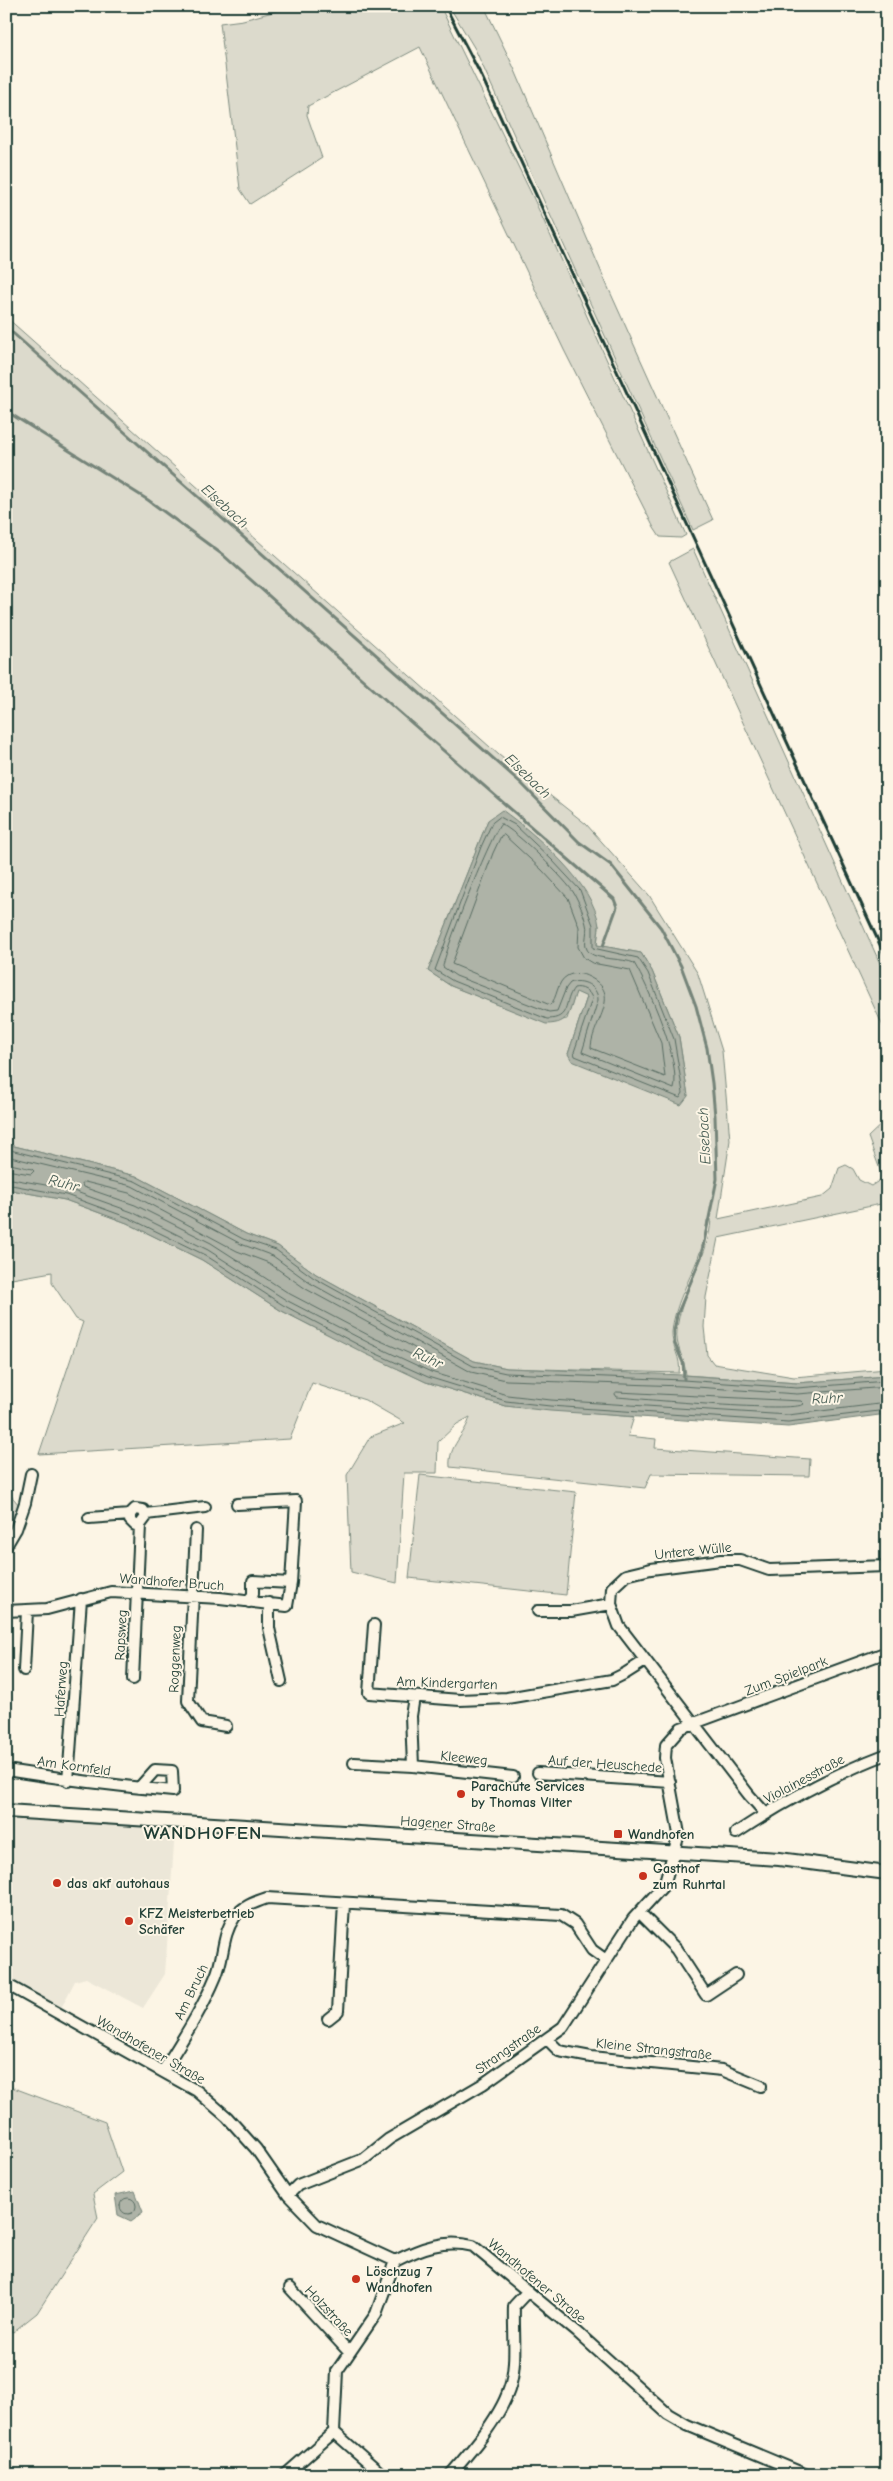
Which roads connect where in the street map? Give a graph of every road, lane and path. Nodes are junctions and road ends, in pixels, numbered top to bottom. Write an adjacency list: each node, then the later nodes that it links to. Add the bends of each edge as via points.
1 (31, 1474): 9 (street, via 16,1529)
2 (236, 1504): 11 (street, via 296,1501)
3 (206, 1507): 4 (street)
4 (146, 1514): 5 (street, via 137,1508); 7 (street, via 146,1520)
5 (130, 1515): 6 (street); 7 (street, via 133,1524)
6 (89, 1518)
7 (140, 1525): 12 (street, Rapsweg)
8 (196, 1530): 13 (street, Roggenweg)
9 (6, 1546)
10 (887, 1566): 17 (street, Untere Wülle, via 770,1570 740,1560 721,1560 650,1568 618,1580 612,1588)
11 (291, 1583): 15 (street, via 253,1581); 16 (street, Wandhofer Bruch, via 287,1606)
12 (137, 1593): 13 (street, Wandhofer Bruch); 14 (street, Wandhofer Bruch, via 111,1592); 25 (street, Rapsweg)
13 (192, 1598): 15 (street, Wandhofer Bruch); 29 (street, Roggenweg, via 188,1701 202,1722)
14 (81, 1599): 19 (street, Wandhofer Bruch); 36 (street, Haferweg)
15 (249, 1602): 16 (street, Wandhofer Bruch)
16 (269, 1604): 26 (street, via 269,1628)
17 (611, 1604): 20 (street, via 571,1611); 23 (street, via 619,1626)
18 (6, 1611): 19 (street, Wandhofer Bruch)
19 (27, 1611): 24 (street)
20 (538, 1611)
21 (374, 1625): 27 (street, Am Kindergarten, via 369,1693)
22 (887, 1652): 28 (street, Zum Spielpark)
23 (645, 1660): 27 (street, Am Kindergarten, via 612,1680 507,1698 460,1700); 28 (street)
24 (24, 1670)
25 (133, 1679)
26 (281, 1680)
27 (414, 1697): 32 (street, via 411,1716)
28 (694, 1725): 37 (street, via 681,1728 666,1745); 40 (street)
29 (226, 1726)
30 (887, 1754): 40 (street, Violainesstraße)
31 (354, 1763): 32 (street, Kleeweg)
32 (413, 1766): 35 (street, Kleeweg)
33 (6, 1770): 36 (street, Am Kornfeld)
34 (538, 1773): 37 (street, Auf der Heuschede)
35 (512, 1777)
36 (68, 1781): 38 (street, Am Kornfeld)
37 (670, 1782): 42 (street, via 679,1834)
38 (139, 1788)
39 (6, 1811): 42 (main road, Hagener Straße)
40 (766, 1814): 41 (street, Violainesstraße)
41 (736, 1833)
42 (674, 1854): 43 (main road, Hagener Straße, via 804,1861); 45 (street, Strangstraße, via 664,1884)
43 (887, 1873)
44 (344, 1904): 46 (street, Am Bruch, via 561,1915 575,1924 592,1950); 49 (street, via 338,2011); 51 (street, Am Bruch, via 267,1898 253,1902 236,1915 228,1928 217,1975)
45 (640, 1913): 46 (street, Strangstraße); 47 (street, via 676,1949 706,1995)
46 (606, 1960): 50 (street, Strangstraße, via 563,2027)
47 (736, 1975)
48 (6, 1984): 51 (street, Wandhofener Straße)
49 (328, 2019)
50 (547, 2039): 52 (street, Kleine Strangstraße, via 559,2051 722,2070); 53 (street, Strangstraße, via 483,2084 408,2126 364,2159 298,2185)
51 (163, 2071): 53 (street, Wandhofener Straße, via 197,2092 227,2117 256,2149)
52 (761, 2086)
53 (288, 2195): 54 (street, Wandhofener Straße, via 317,2225)
54 (395, 2261): 56 (street, Wandhofener Straße, via 442,2243 473,2246); 57 (street, Holzstraße, via 376,2314)
55 (290, 2288): 57 (street, Holzstraße)
56 (528, 2291): 61 (street, via 514,2306 511,2384 489,2425); 62 (street, Wandhofener Straße, via 668,2414)
57 (349, 2352): 58 (street, Holzstraße, via 337,2371)
58 (334, 2432): 59 (street); 60 (street)
59 (285, 2475)
60 (383, 2475)
61 (450, 2475)
62 (807, 2475)

